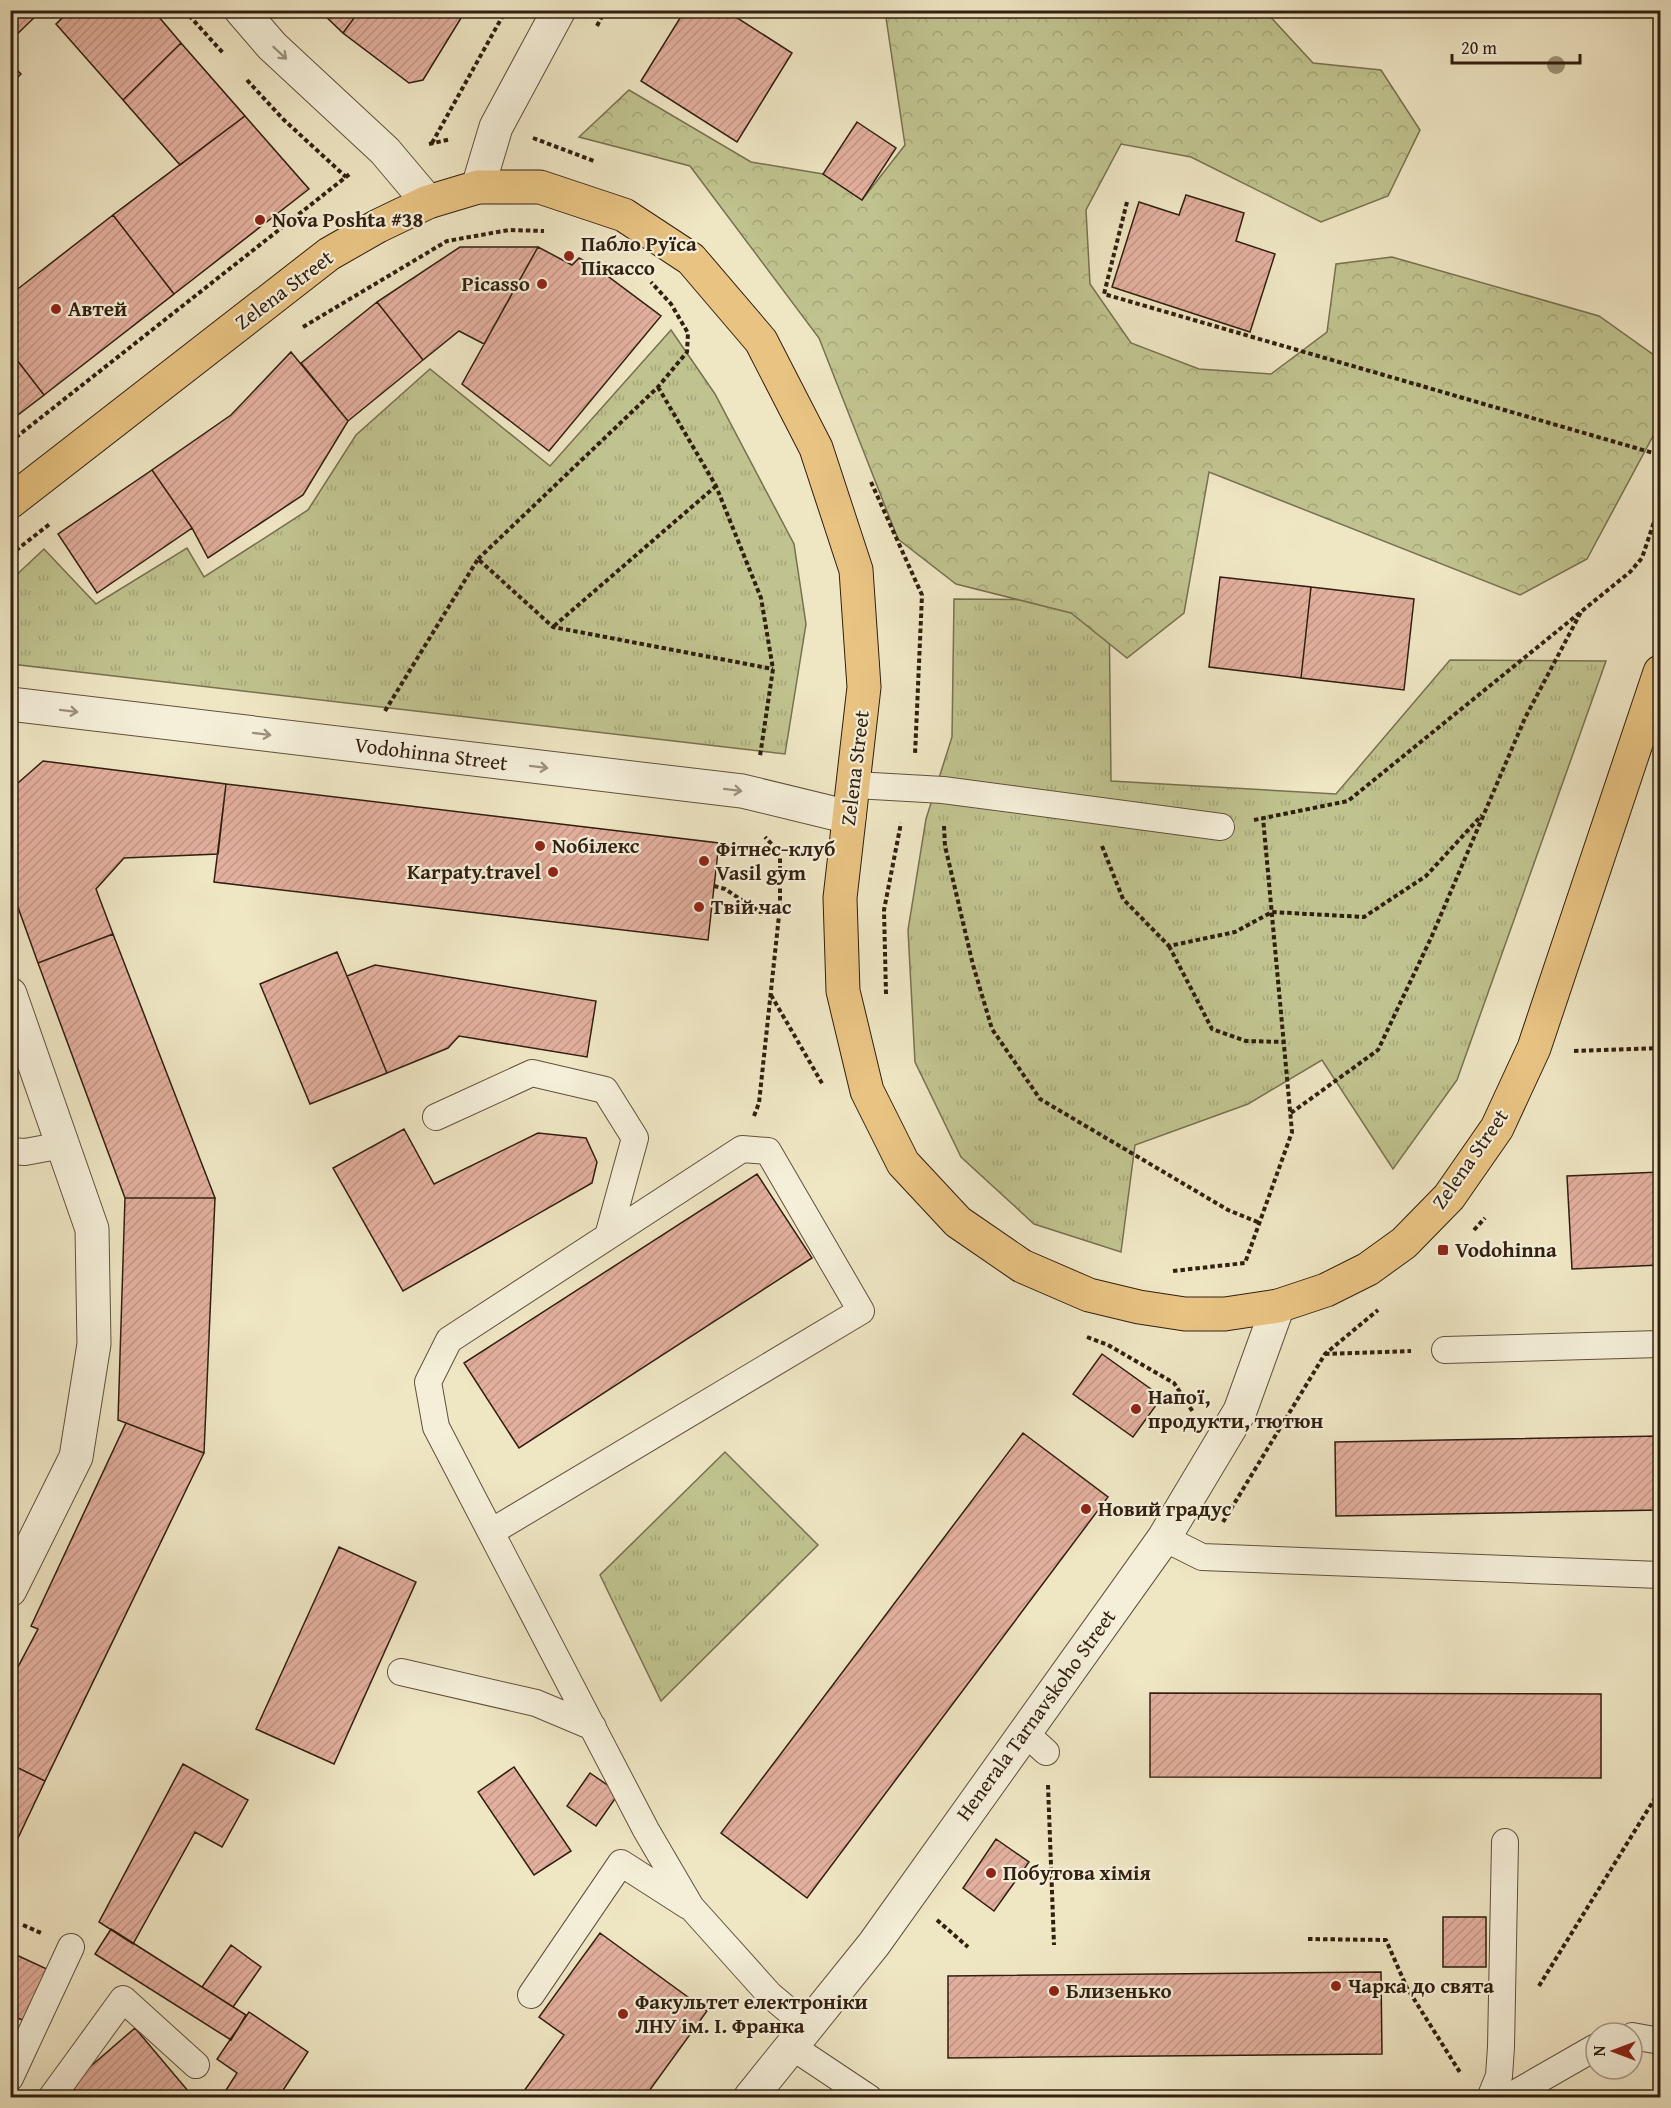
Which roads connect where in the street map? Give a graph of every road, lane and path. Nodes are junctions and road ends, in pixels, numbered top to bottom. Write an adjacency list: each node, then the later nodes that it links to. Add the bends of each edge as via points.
1 (184, 10): 5 (path)
2 (241, 10): 9 (street, one-way to 9, via 272,46)
3 (506, 10): 8 (path)
4 (559, 10): 7 (street)
5 (230, 60)
6 (245, 77): 11 (path, via 283,119)
7 (496, 127): 8 (path); 10 (path); 12 (street)
8 (432, 143): 9 (path)
9 (384, 151): 11 (path); 13 (street)
10 (602, 164)
11 (346, 177): 19 (path)
12 (478, 187): 13 (main road, Zelena Street); 35 (main road, Zelena Street, via 540,187 624,215 691,259 761,341 816,447 856,570 864,687)
13 (428, 202): 23 (main road, Zelena Street, via 329,254)
14 (1127, 202): 20 (path, via 1104,294)
15 (550, 232): 17 (path, via 509,230 447,241)
16 (648, 278): 18 (path, via 671,304 688,333 687,352)
17 (293, 332)
18 (658, 387): 22 (path); 27 (path)
19 (10, 442)
20 (1660, 455)
21 (868, 477): 36 (path, via 922,595)
22 (716, 486): 29 (path); 30 (path, via 761,598)
23 (10, 502)
24 (1660, 504): 28 (path, via 1642,558)
25 (56, 519): 26 (path)
26 (10, 555)
27 (478, 559): 29 (path); 33 (path)
28 (1581, 612): 39 (path, via 1525,718); 41 (path, via 1348,801)
29 (553, 627): 30 (path)
30 (773, 669): 34 (path)
31 (1660, 672): 65 (main road, Zelena Street, via 1534,1048 1497,1128 1449,1197 1404,1243 1368,1269 1326,1290)
32 (10, 704): 40 (street, Vodohinna Street, one-way to 40, via 742,791)
33 (384, 712)
34 (759, 764)
35 (855, 785): 36 (lane); 40 (main road, Zelena Street)
36 (912, 788): 37 (lane); 49 (path, via 884,910)
37 (943, 789): 38 (lane); 61 (path, via 945,846 992,1029 1040,1099 1228,1210)
38 (1088, 809): 42 (lane); 47 (path, via 1123,899)
39 (1486, 812): 46 (path, via 1426,876 1364,917); 56 (path, via 1378,1050)
40 (849, 817): 65 (main road, Zelena Street, via 840,898 843,991 867,1091 903,1164 958,1222 1022,1266 1089,1294 1185,1314 1225,1314)
41 (1263, 818): 42 (path); 46 (path)
42 (1221, 827)
43 (764, 836): 45 (path, via 780,853)
44 (714, 886): 45 (path, via 760,912)
45 (780, 906): 55 (path)
46 (1272, 912): 47 (path, via 1235,932); 51 (path)
47 (1169, 946): 51 (path, via 1212,1029 1246,1041)
48 (10, 994): 58 (street)
49 (886, 996)
50 (1578, 1040): 53 (path)
51 (1284, 1042): 56 (path)
52 (1660, 1048): 53 (path)
53 (1574, 1051): 54 (path)
54 (1569, 1061)
55 (759, 1103)
56 (1291, 1113): 61 (path, via 1292,1131)
57 (436, 1117): 63 (lane, via 532,1073 605,1090 635,1138)
58 (63, 1145): 59 (lane); 74 (street, via 92,1229 94,1344 76,1457)
59 (10, 1151)
60 (1486, 1216): 62 (path)
61 (1260, 1223): 64 (path, via 1245,1263)
62 (1472, 1233)
63 (608, 1236): 70 (lane, via 449,1340 428,1382 436,1427); 70 (lane, via 742,1149 768,1151 861,1311)
64 (1163, 1269)
65 (1278, 1306): 71 (street, Henerala Tarnavskoho Street, via 1240,1411)
66 (1380, 1309): 69 (path)
67 (1660, 1344): 68 (lane)
68 (1445, 1350): 69 (path)
69 (1325, 1354): 72 (path)
70 (491, 1532): 76 (lane)
71 (1164, 1538): 72 (lane); 77 (street, Henerala Tarnavskoho Street)
72 (1202, 1557): 73 (lane)
73 (1660, 1575)
74 (10, 1590)
75 (401, 1672): 76 (lane, via 536,1703)
76 (593, 1727): 80 (lane)
77 (1035, 1742): 83 (path); 88 (street, Henerala Tarnavskoho Street)
78 (1660, 1791): 86 (path)
79 (1505, 1842): 98 (lane, via 1501,2047 1499,2076)
80 (691, 1907): 87 (lane, via 621,1863); 88 (lane, via 770,1995)
81 (948, 1929): 85 (path)
82 (1308, 1939): 94 (path, via 1386,1940 1407,1988)
83 (1054, 1945)
84 (71, 1947): 93 (lane)
85 (968, 1947)
86 (1538, 1988)
87 (531, 1995)
88 (799, 2036): 96 (street, Henerala Tarnavskoho Street); 97 (lane)
89 (1644, 2038): 90 (lane)
90 (1660, 2041)
91 (1584, 2054): 99 (lane)
92 (196, 2065): 95 (lane, via 123,1999)
93 (10, 2078)
94 (1464, 2078)
95 (51, 2097)
96 (750, 2097)
97 (868, 2097)
98 (1490, 2097)
99 (1507, 2097)

